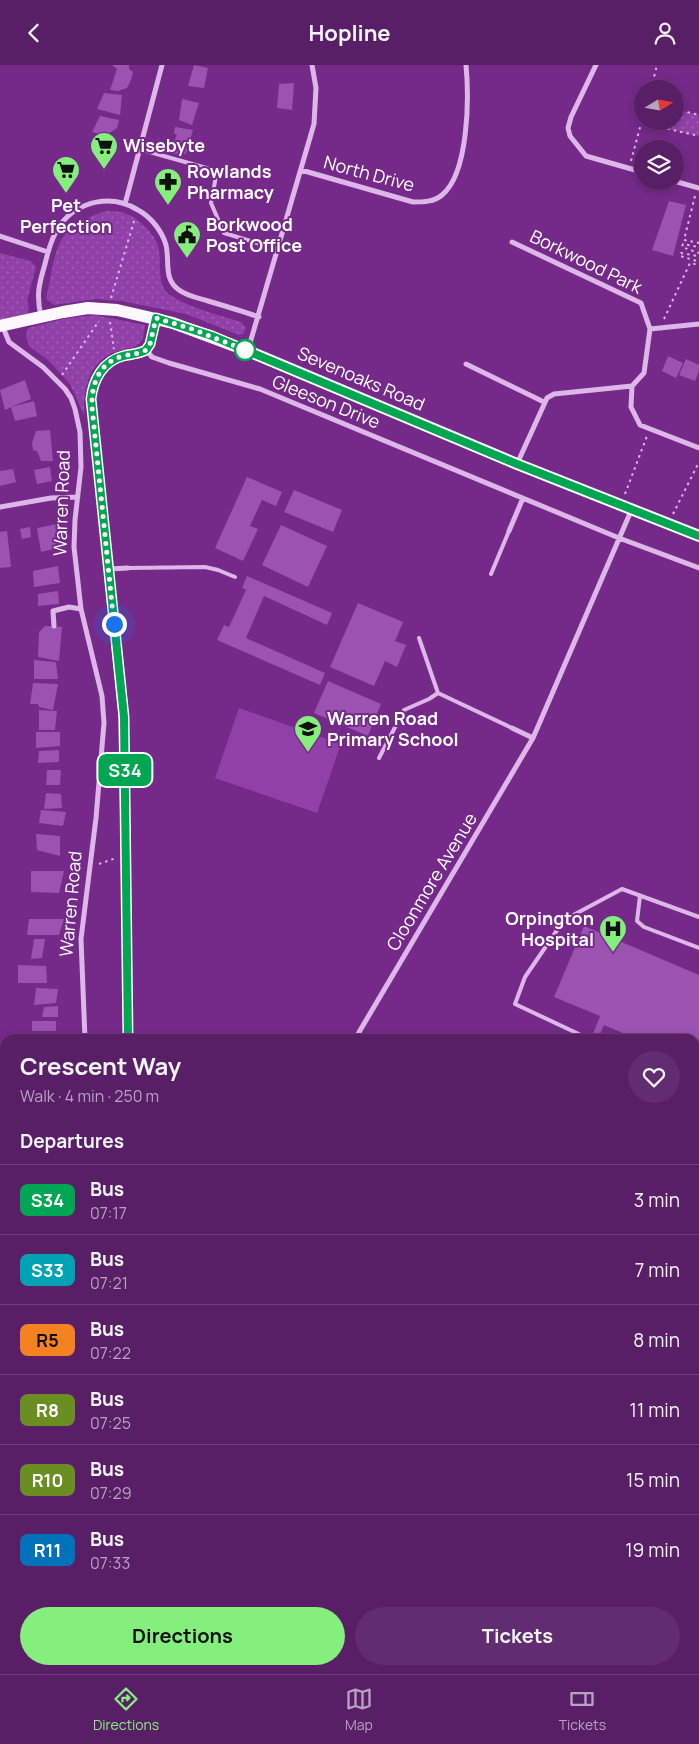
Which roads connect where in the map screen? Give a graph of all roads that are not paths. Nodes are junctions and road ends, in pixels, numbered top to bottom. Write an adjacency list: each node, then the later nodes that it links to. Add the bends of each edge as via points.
1 (162, 65): 5 (street)
2 (312, 65): 7 (street, via 316,88 314,125)
3 (466, 65): 7 (street, North Drive, via 466,132 457,175 441,196 413,202)
4 (596, 65): 6 (street, via 571,117 569,133 586,155)
5 (139, 149): 10 (street); 13 (lane, via 217,171 211,203 224,233)
6 (634, 169)
7 (301, 170): 13 (street)
8 (684, 184): 9 (street)
9 (698, 188)
10 (125, 204): 14 (street, via 106,200 82,207 61,224); 16 (street, via 138,209 161,233 166,245 168,275 176,288)
11 (0, 236): 14 (street)
12 (512, 242): 20 (street, Borkwood Park, via 641,303)
13 (277, 249): 16 (street)
14 (48, 252): 15 (street, via 37,294)
15 (41, 316): 17 (main road, Sevenoaks Road, via 81,309 108,309); 19 (main road, Sevenoaks Road)
16 (258, 317): 22 (street)
17 (156, 318): 21 (street); 22 (main road, Sevenoaks Road)
18 (699, 324): 20 (street)
19 (2, 326): 28 (street, Warren Road, via 9,342 43,367 71,398 80,432)
20 (650, 329): 24 (street, Borkwood Park, via 644,373)
21 (146, 350): 29 (street, Gleeson Drive, via 152,357 260,389); 36 (street, Warren Road, via 115,359 104,367 96,379 91,399)
22 (248, 351): 27 (main road, Sevenoaks Road)
23 (466, 364): 25 (street)
24 (632, 387): 25 (street, via 554,394); 26 (street, via 631,407 640,425)
25 (544, 402): 27 (street)
26 (699, 448)
27 (517, 464): 31 (main road, Sevenoaks Road)
28 (78, 497): 30 (street); 40 (street, Warren Road, via 74,547)
29 (523, 497): 32 (street); 34 (street, Gleeson Drive)
30 (0, 507)
31 (626, 507): 33 (main road, Sevenoaks Road); 34 (street, Cloonmore Avenue)
32 (509, 531): 38 (lane)
33 (699, 536)
34 (619, 538): 35 (street, Gleeson Drive); 45 (street, Cloonmore Avenue)
35 (699, 568)
36 (109, 569): 37 (street); 51 (street, Warren Road, via 124,717)
37 (128, 569): 39 (lane, via 205,567)
38 (491, 574)
39 (235, 577)
40 (82, 609): 41 (street, via 69,607 53,611); 50 (street, Warren Road, via 102,696 104,723 81,939)
41 (54, 625)
42 (418, 638): 43 (lane)
43 (438, 693): 44 (lane); 46 (lane, via 404,710)
44 (512, 728): 45 (street)
45 (533, 738): 52 (street, Cloonmore Avenue)
46 (379, 758)
47 (640, 896): 48 (lane); 49 (lane, via 637,921 644,927); 53 (lane, via 622,889 564,920 525,977 515,1004)
48 (699, 917)
49 (699, 948)
50 (85, 1034)
51 (128, 1034)
52 (358, 1034)
53 (581, 1034)

